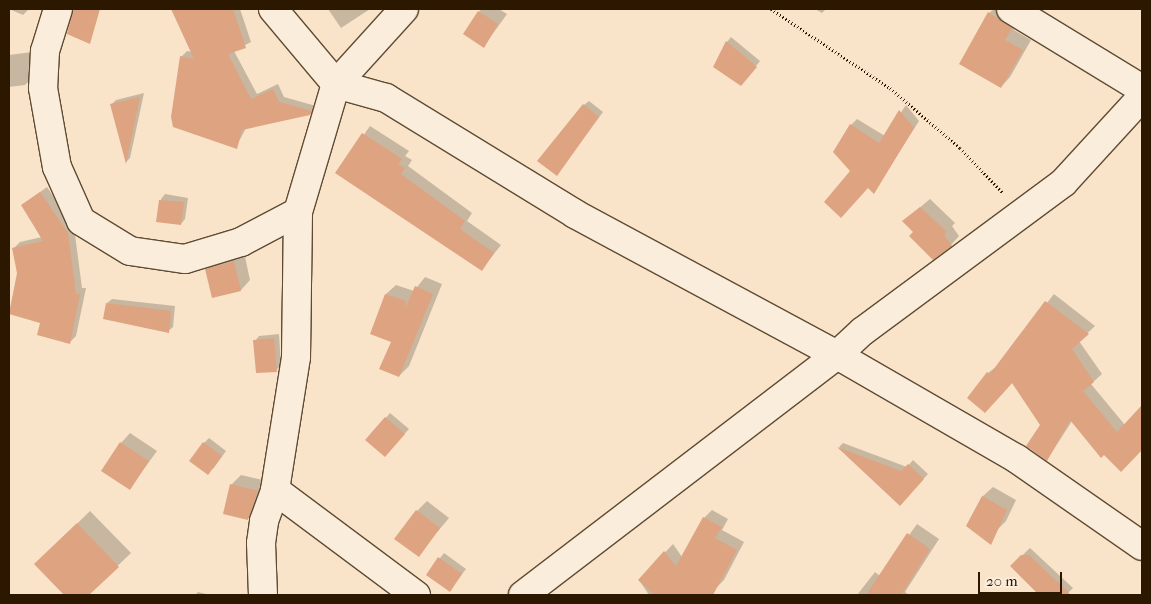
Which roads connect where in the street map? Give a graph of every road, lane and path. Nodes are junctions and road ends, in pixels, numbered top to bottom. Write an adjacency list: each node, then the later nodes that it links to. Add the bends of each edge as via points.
1 (58, 9): 9 (street, via 45,51 43,88 57,167 81,221 130,251 185,259 241,242)
2 (273, 9): 6 (street)
3 (404, 9): 6 (street)
4 (772, 9): 10 (path, via 890,88 960,148)
5 (1011, 9): 7 (street)
6 (336, 84): 9 (street); 11 (street, via 386,98 575,214)
7 (1142, 89)
8 (1142, 96): 10 (street, via 1064,182)
9 (298, 212): 12 (street, via 296,357)
10 (1022, 213): 11 (street, via 863,331)
11 (837, 355): 13 (street, via 1017,459); 16 (street)
12 (275, 490): 14 (street, via 264,521 261,544); 15 (street)
13 (1142, 546)
14 (263, 595)
15 (416, 595)
16 (523, 595)

